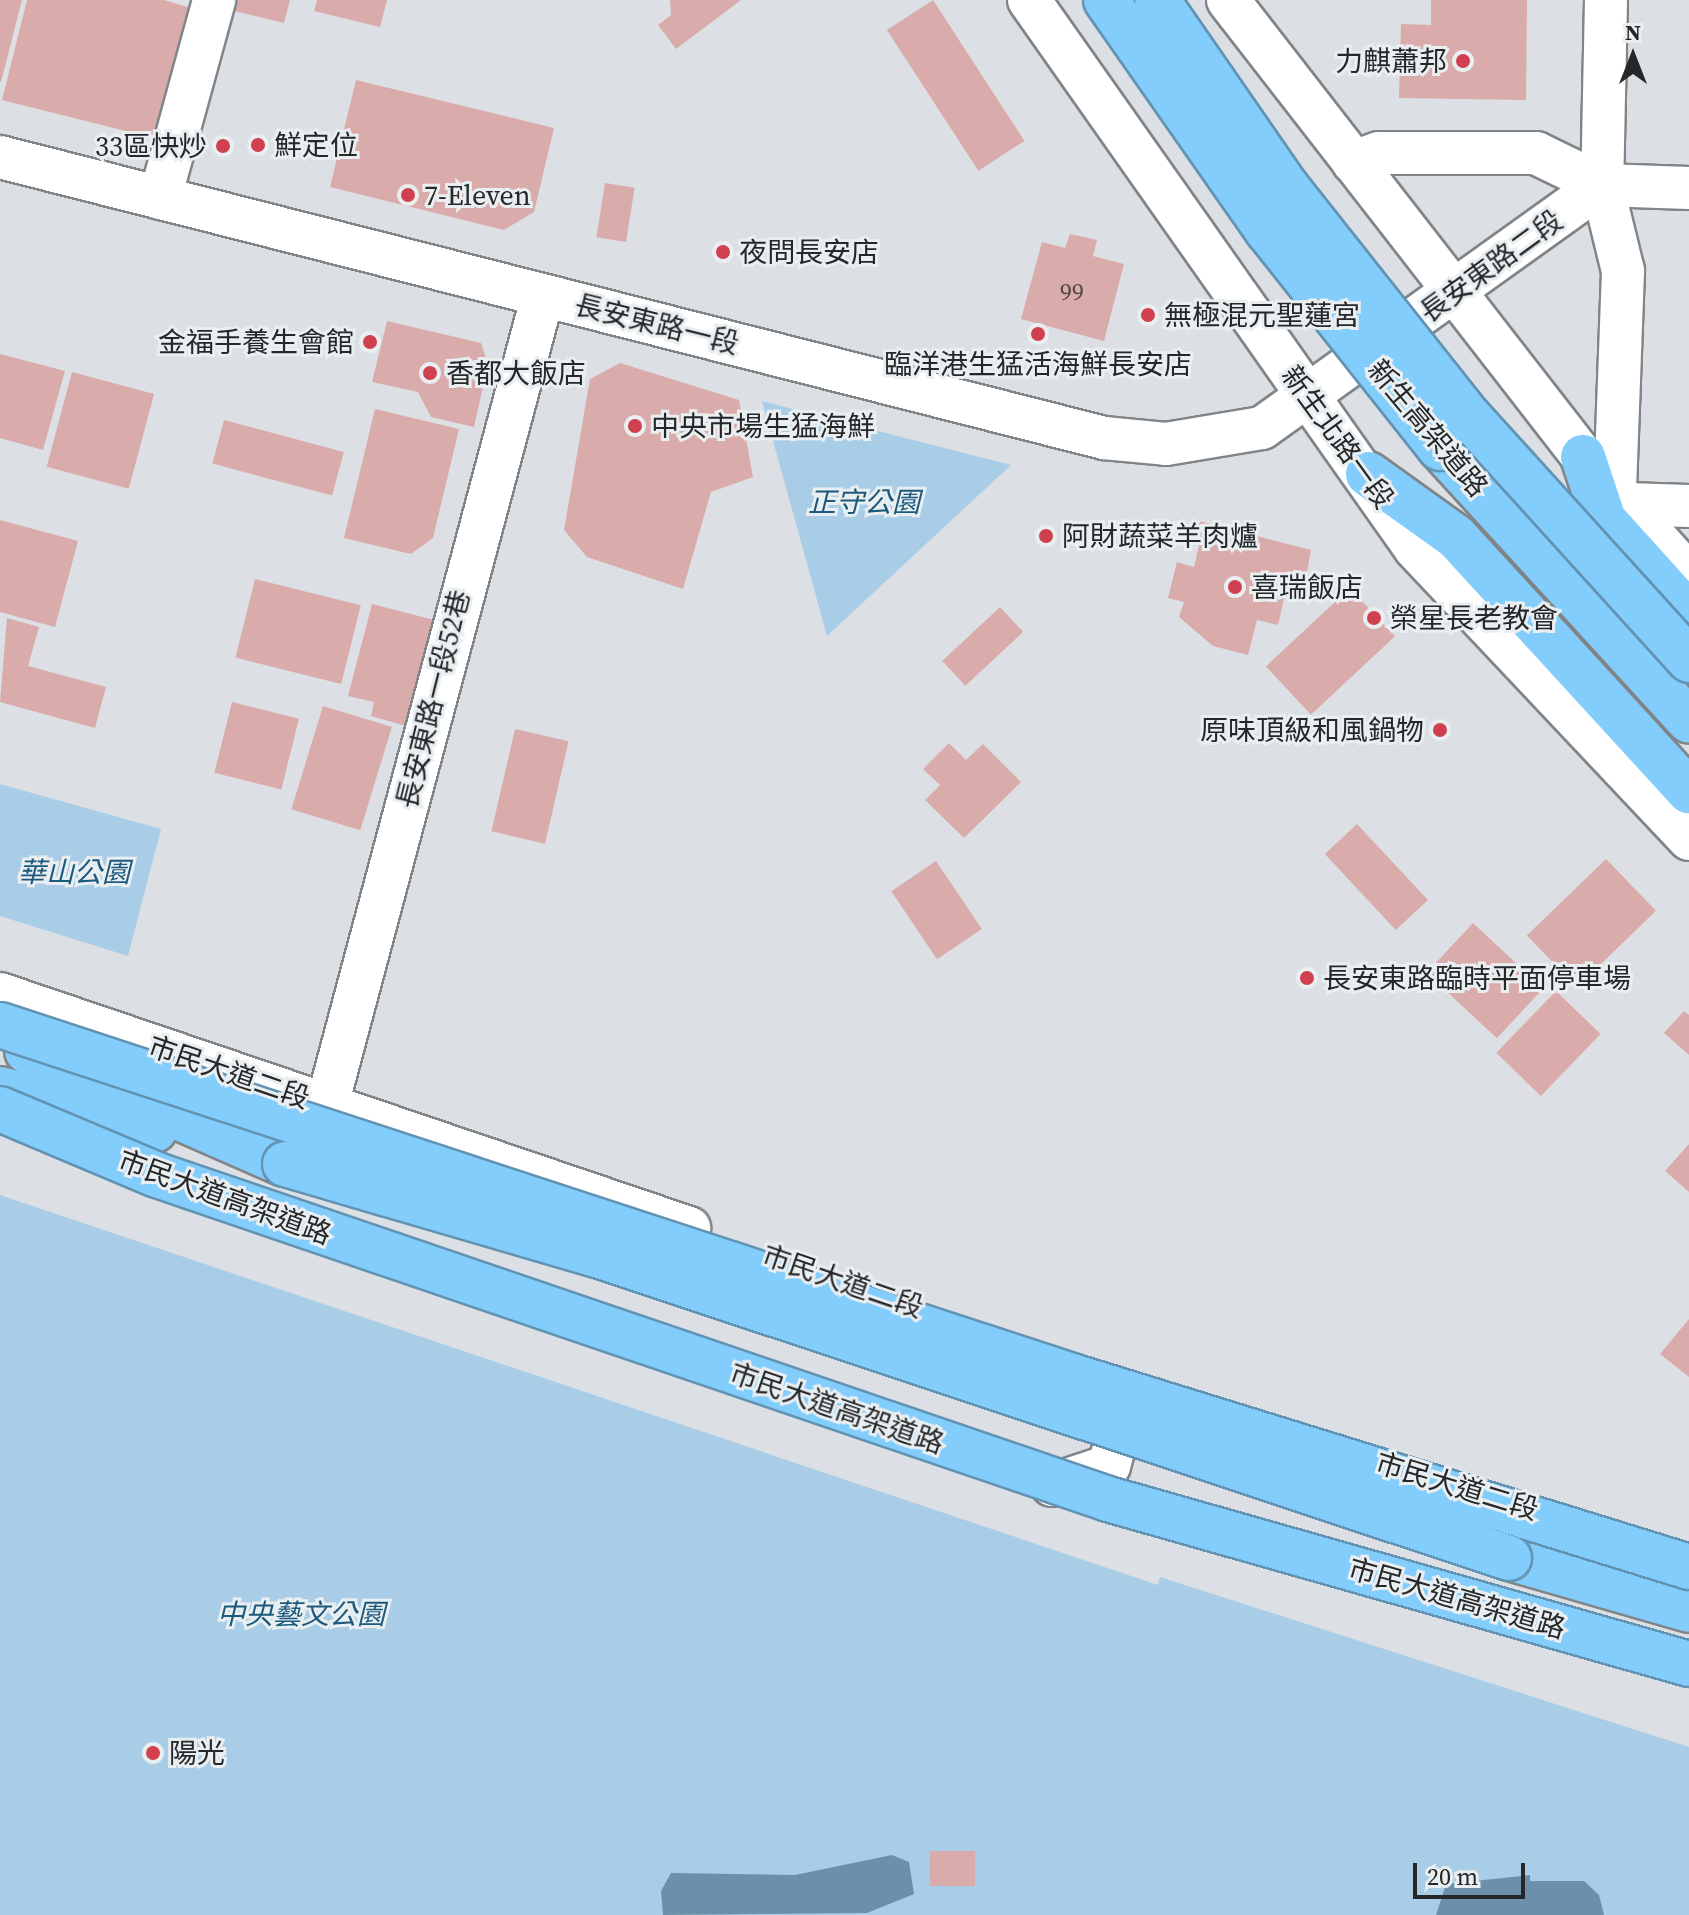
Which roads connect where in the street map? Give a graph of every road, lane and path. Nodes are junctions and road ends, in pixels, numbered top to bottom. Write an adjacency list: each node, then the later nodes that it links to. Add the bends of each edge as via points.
1 (214, 0): 11 (street)
2 (1029, 0): 14 (street, 新生北路一段)
3 (1106, 0): 22 (highway, 新生高架道路, bridge, via 1259,219 1440,448)
4 (1157, 0): 21 (highway, 新生高架道路, bridge, via 1288,189 1469,417)
5 (1228, 0): 8 (street)
6 (1606, 0): 9 (street)
7 (0, 157): 11 (street, 長安東路一段)
8 (1353, 162): 9 (street, via 1379,153 1536,153); 12 (street)
9 (1602, 185): 10 (street); 12 (street, 長安東路二段); 17 (street, via 1623,271)
10 (1689, 188)
11 (160, 198): 13 (street, 長安東路一段)
12 (1459, 289): 14 (street, 長安東路二段); 15 (street)
13 (543, 295): 14 (street, 長安東路一段, via 1133,443 1243,434); 29 (street, 長安東路一段52巷)
14 (1308, 397): 16 (street, 新生北路一段)
15 (1583, 457): 17 (street); 20 (highway, via 1604,520)
16 (1368, 474): 23 (highway, via 1456,537); 24 (street, 新生北路一段, via 1415,548)
17 (1621, 497): 18 (street); 19 (street)
18 (1689, 506)
19 (1689, 575)
20 (1689, 614)
21 (1689, 660)
22 (1689, 721)
23 (1689, 791)
24 (1689, 839)
25 (0, 994): 29 (street, 市民大道二段)
26 (0, 1025): 38 (highway, bridge, via 1075,1377)
27 (0, 1039): 32 (highway)
28 (0, 1089): 32 (highway)
29 (327, 1105): 33 (street, 市民大道二段)
30 (0, 1109): 40 (highway, 市民大道高架道路, bridge, via 157,1175 1108,1499)
31 (0, 1123): 35 (street, via 326,1243)
32 (285, 1164): 39 (highway, bridge, via 597,1255)
33 (1089, 1365): 34 (street, 市民大道二段); 35 (street, via 1126,1404 1109,1466)
34 (1189, 1398): 36 (street, via 1143,1404 1120,1487); 37 (street, 市民大道二段)
35 (1052, 1485): 36 (street)
36 (1147, 1516): 41 (street)
37 (1689, 1557)
38 (1689, 1567)
39 (1689, 1610)
40 (1689, 1664)
41 (1689, 1682)

